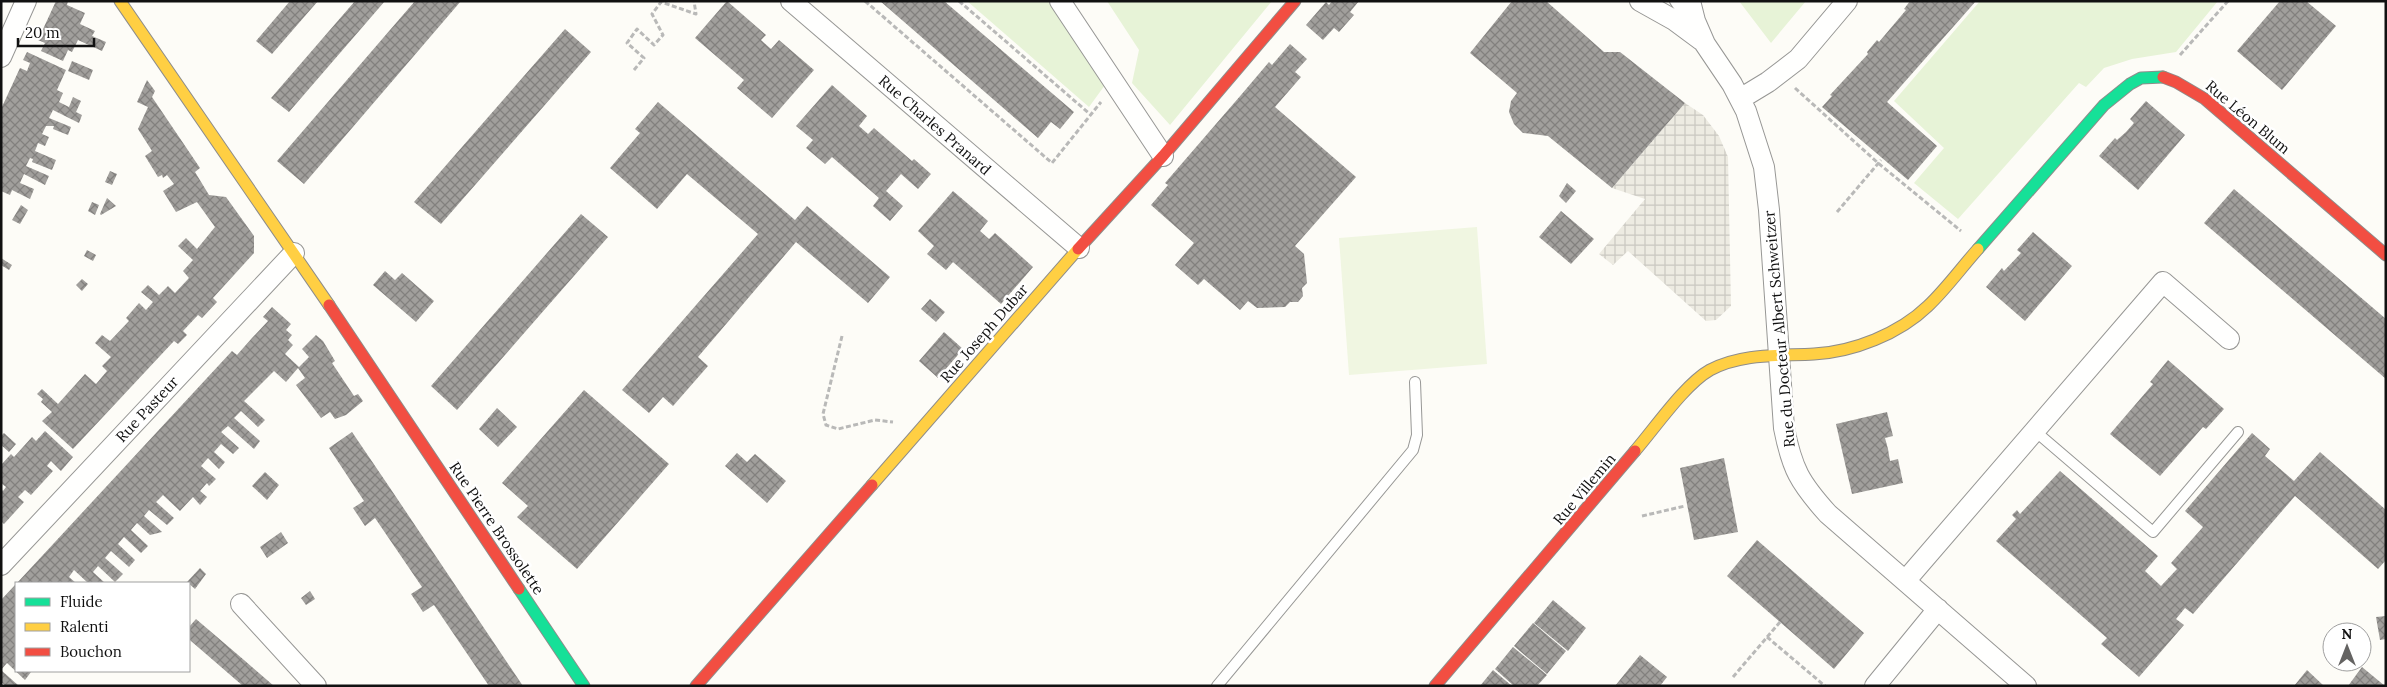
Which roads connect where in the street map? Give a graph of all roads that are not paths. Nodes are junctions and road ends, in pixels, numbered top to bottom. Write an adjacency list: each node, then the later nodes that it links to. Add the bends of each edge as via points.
1 (26, 1): 11 (street)
2 (120, 1): 16 (street, Rue Pierre Brossolette)
3 (791, 1): 15 (street, Rue Charles Pranard)
4 (1060, 1): 13 (street)
5 (1295, 1): 13 (street, Rue Joseph Dubar)
6 (1640, 1): 10 (street, via 1682,25)
7 (1675, 1): 10 (lane)
8 (1690, 1): 10 (street)
9 (1847, 1): 12 (street, via 1798,59 1781,74)
10 (1705, 44): 12 (street, Rue du Docteur Albert Schweitzer)
11 (1, 57)
12 (1740, 98): 19 (street, Rue du Docteur Albert Schweitzer, via 1757,142 1766,181)
13 (1163, 156): 15 (street, Rue Joseph Dubar)
14 (1979, 246): 17 (street, Rue Léon Blum, via 2119,90 2137,78 2159,76 2182,83 2204,99); 19 (street, Rue Villemin, via 1927,308 1893,330 1835,352)
15 (1079, 248): 29 (street, Rue Joseph Dubar)
16 (294, 253): 23 (street, Rue Pasteur); 28 (street, Rue Pierre Brossolette)
17 (2386, 255)
18 (2229, 339): 21 (street, via 2163,282)
19 (1780, 356): 24 (street, Rue du Docteur Albert Schweitzer, via 1784,428 1789,456 1797,475 1828,514); 31 (street, Rue Villemin, via 1726,361 1701,375)
20 (1415, 382): 30 (lane, via 1418,435 1413,450)
21 (2035, 431): 22 (lane, via 2153,532); 24 (street)
22 (2238, 432)
23 (1, 565)
24 (1906, 580): 26 (street, Rue du Docteur Albert Schweitzer)
25 (241, 604): 27 (street)
26 (1938, 609): 32 (street); 33 (street, Rue du Docteur Albert Schweitzer)
27 (316, 686)
28 (584, 686)
29 (696, 686)
30 (1218, 686)
31 (1435, 686)
32 (1874, 686)
33 (2026, 686)

